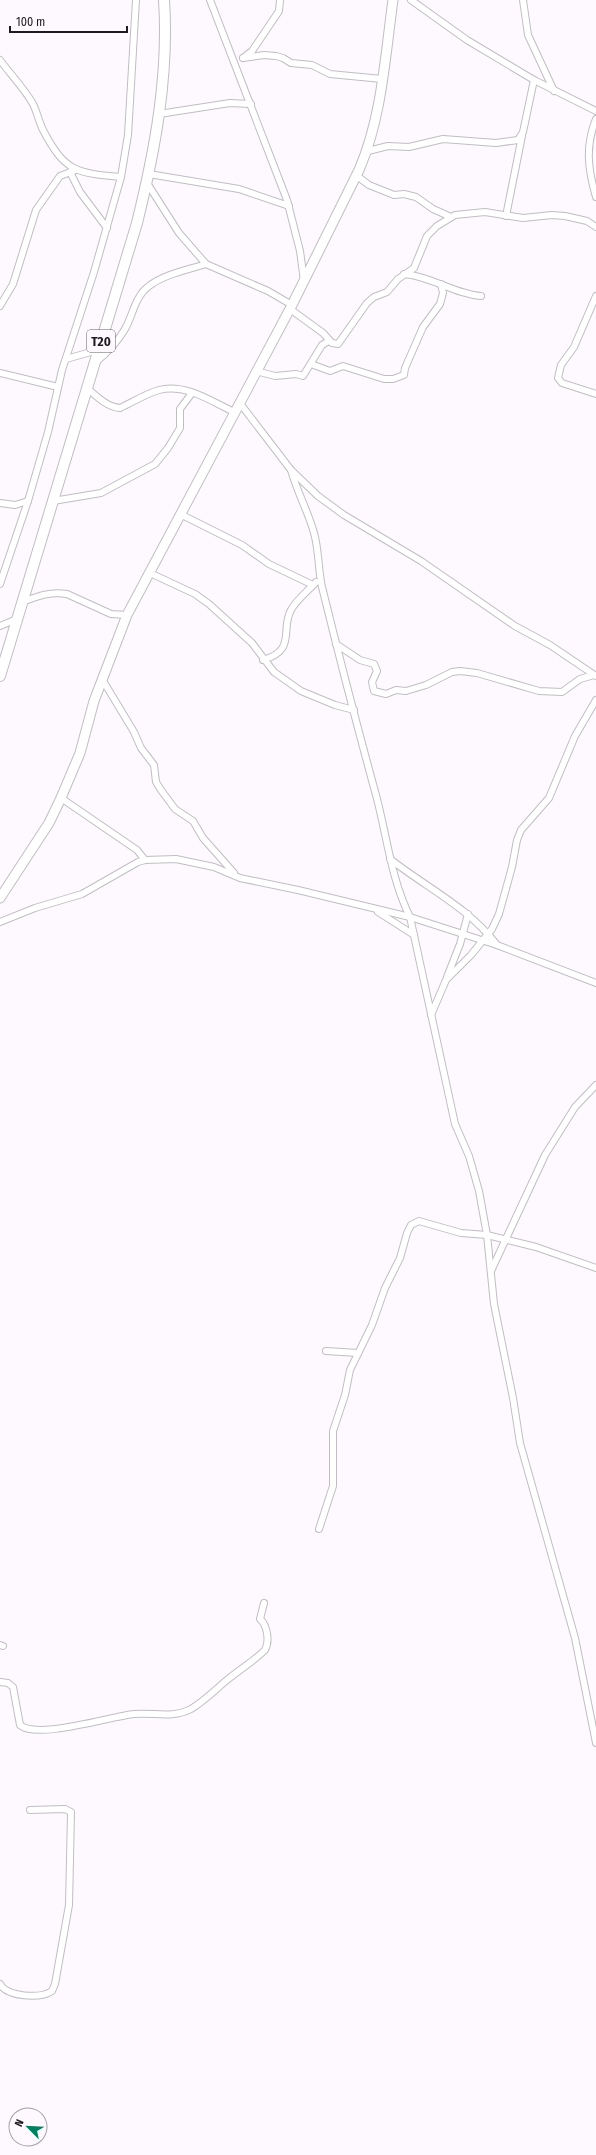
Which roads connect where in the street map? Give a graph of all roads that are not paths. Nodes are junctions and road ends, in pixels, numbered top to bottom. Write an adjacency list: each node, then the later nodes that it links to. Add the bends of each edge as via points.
1 (136, 0): 22 (street, via 128,135)
2 (164, 0): 16 (main road, T20, via 164,73)
3 (210, 0): 10 (street)
4 (280, 0): 8 (street, via 279,11 252,51)
5 (393, 0): 11 (street)
6 (411, 0): 12 (street, via 467,40)
7 (523, 0): 13 (street, via 528,35)
8 (243, 58): 10 (street); 11 (street, via 276,56 291,63 312,65 330,74)
9 (0, 60): 20 (street, via 33,104 55,150)
10 (234, 60): 14 (street)
11 (382, 79): 19 (street)
12 (534, 80): 13 (street); 18 (street)
13 (554, 91): 15 (street)
14 (251, 104): 16 (street, via 230,102); 25 (street)
15 (596, 111)
16 (159, 114): 23 (main road, T20)
17 (596, 119): 24 (street, via 590,138 588,163)
18 (523, 132): 19 (street, via 518,140 496,143 443,140 414,146 388,146); 26 (street)
19 (368, 151): 21 (street)
20 (73, 171): 22 (street); 29 (street, via 80,192); 36 (street, via 60,176 34,214 13,284)
21 (357, 176): 27 (street, via 369,185 394,195 416,197); 32 (street)
22 (121, 177): 29 (street)
23 (148, 178): 25 (street, via 239,189); 30 (street, via 179,233); 39 (main road, T20)
24 (596, 197)
25 (288, 206): 32 (street, via 300,251)
26 (506, 216): 27 (street, via 475,212); 28 (street, via 565,216 587,221)
27 (451, 217): 31 (street, via 427,236 414,268)
28 (596, 227)
29 (107, 228): 40 (street)
30 (206, 264): 37 (street, via 240,278); 41 (street, via 163,277 148,287 136,302 119,339 111,350)
31 (404, 274): 33 (street); 38 (street, via 387,292 367,303 341,341 334,344)
32 (304, 281): 37 (street)
33 (441, 284): 34 (street, via 466,294); 42 (street, via 443,293 440,304 423,327 404,375 384,379 343,366 330,371)
34 (481, 296)
35 (596, 296): 48 (street, via 574,347 561,365 558,378 562,383)
36 (0, 306)
37 (291, 307): 38 (street); 43 (street)
38 (329, 341): 42 (street, via 322,345)
39 (98, 350): 40 (street); 41 (main road, T20)
40 (66, 358): 45 (street)
41 (94, 364): 46 (main road, T20)
42 (311, 364): 43 (street, via 302,376 275,376)
43 (256, 371): 49 (street)
44 (0, 373): 45 (street)
45 (58, 387): 52 (street)
46 (87, 388): 47 (street, via 108,405 120,408 160,390 175,388); 53 (main road, T20)
47 (192, 393): 50 (street); 53 (street, via 180,408 180,428 155,464 101,493)
48 (596, 394)
49 (239, 402): 50 (street); 51 (street)
50 (234, 412): 55 (street)
51 (291, 470): 57 (street, via 295,488 314,534); 67 (street, via 318,496 344,515 421,561 515,626 550,645)
52 (28, 501): 54 (street, via 15,505); 58 (street)
53 (53, 501): 60 (main road, T20)
54 (0, 503)
55 (180, 514): 56 (street); 59 (street, via 242,545 269,564)
56 (150, 573): 61 (street); 65 (street, via 184,588 209,604 252,644)
57 (320, 577): 59 (street); 64 (street)
58 (0, 584)
59 (313, 585): 65 (street, via 290,611 287,636 282,647 276,654)
60 (22, 602): 61 (street, via 42,594 60,593 111,614); 62 (main road, T20)
61 (127, 615): 68 (street)
62 (17, 619): 63 (street); 66 (main road, T20)
63 (0, 626)
64 (336, 644): 67 (street, via 360,660 374,664 377,671 372,682 374,691 386,694 426,685 452,672 477,673 539,691 562,692 580,679); 70 (street)
65 (263, 660): 70 (street, via 274,672 301,691)
66 (0, 676)
67 (595, 676)
68 (102, 679): 71 (street, via 80,753); 74 (street, via 141,748 154,765 156,782 161,790 175,809 193,821 225,865)
69 (596, 700): 80 (street, via 575,736 549,798 521,830 499,914)
70 (354, 710): 72 (street)
71 (61, 798): 73 (street, via 137,850); 75 (street, via 49,823)
72 (390, 859): 77 (street); 78 (street)
73 (145, 860): 74 (street, via 176,859 214,867); 79 (street, via 121,870 82,894)
74 (240, 878): 76 (street)
75 (0, 898)
76 (373, 909): 78 (street); 82 (street)
77 (468, 914): 80 (street); 81 (street)
78 (410, 918): 81 (street); 82 (street)
79 (0, 922)
80 (488, 934): 83 (street); 84 (street)
81 (464, 935): 83 (street); 85 (street)
82 (414, 936): 87 (street)
83 (482, 941): 84 (street); 85 (street)
84 (497, 945): 86 (street)
85 (446, 980): 87 (street)
86 (596, 983)
87 (431, 1015): 89 (street, via 455,1124 474,1168)
88 (596, 1085): 90 (street, via 575,1107 545,1155)
89 (487, 1235): 90 (street); 92 (street); 94 (street, via 461,1233 420,1221 413,1223)
90 (506, 1240): 91 (street, via 536,1247); 92 (street)
91 (596, 1268)
92 (491, 1271): 98 (street, via 494,1304 520,1443 575,1638)
93 (326, 1351): 94 (street)
94 (358, 1353): 95 (street, via 350,1370 333,1431 333,1486)
95 (319, 1528)
96 (264, 1603): 97 (street, via 260,1619 264,1623 268,1640 265,1650 191,1709 177,1714 133,1714 62,1729 26,1728 20,1724 13,1687)
97 (0, 1682)
98 (596, 1743)
99 (30, 1810): 100 (street, via 65,1809 71,1812 68,1916 52,1991 42,1994 13,1993)
100 (0, 1984)

